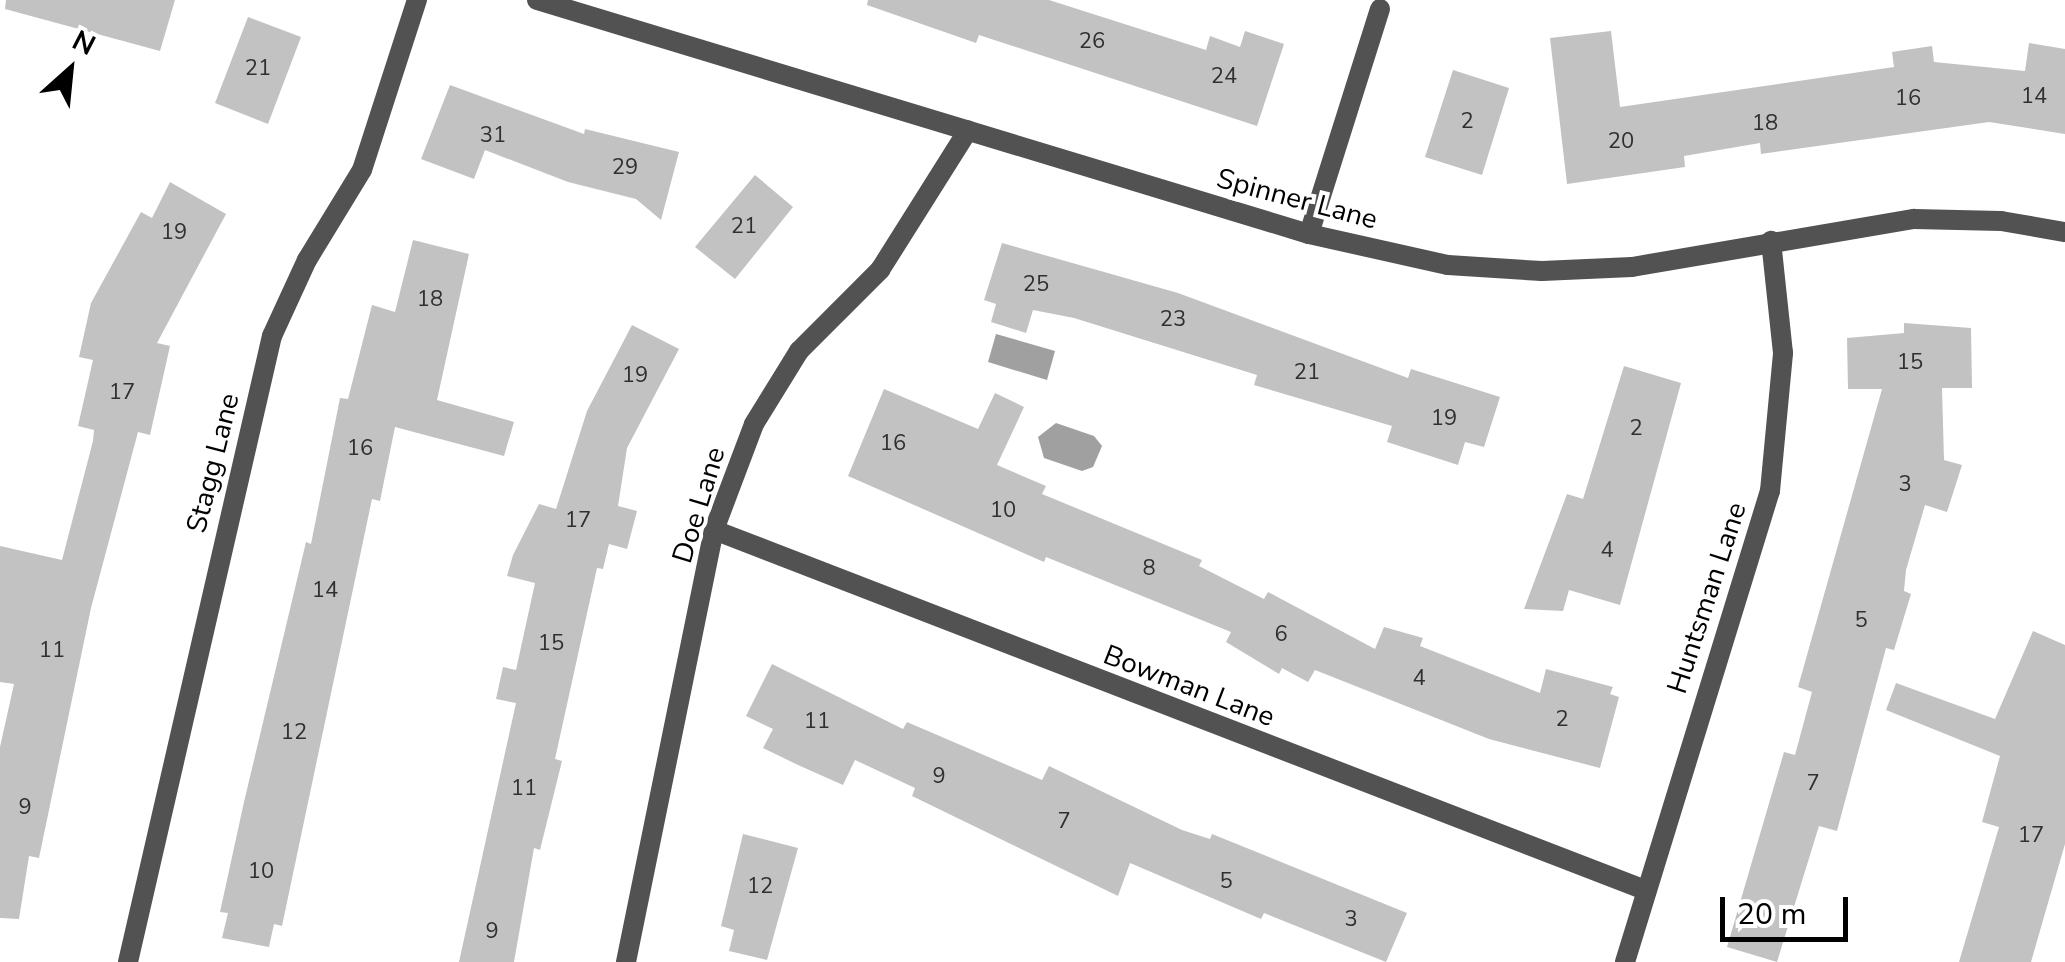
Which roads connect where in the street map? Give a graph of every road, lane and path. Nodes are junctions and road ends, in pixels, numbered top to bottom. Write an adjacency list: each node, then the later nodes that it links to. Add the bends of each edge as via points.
1 (418, 0): 10 (street, Stagg Lane, via 362,170 307,260 272,336)
2 (537, 0): 4 (street, Spinner Lane)
3 (1380, 9): 6 (street)
4 (968, 130): 6 (street, Spinner Lane); 8 (street, Doe Lane, via 880,270 799,350 754,424)
5 (2065, 232): 7 (street, Spinner Lane, via 2000,221 1914,219)
6 (1309, 234): 7 (street, Spinner Lane, via 1448,266 1542,271 1632,266)
7 (1771, 241): 9 (street, Huntsman Lane, via 1783,353 1770,491)
8 (714, 530): 9 (street, Bowman Lane); 11 (street, Doe Lane)
9 (1645, 890): 12 (street, Huntsman Lane)
10 (128, 962)
11 (626, 962)
12 (1626, 962)

